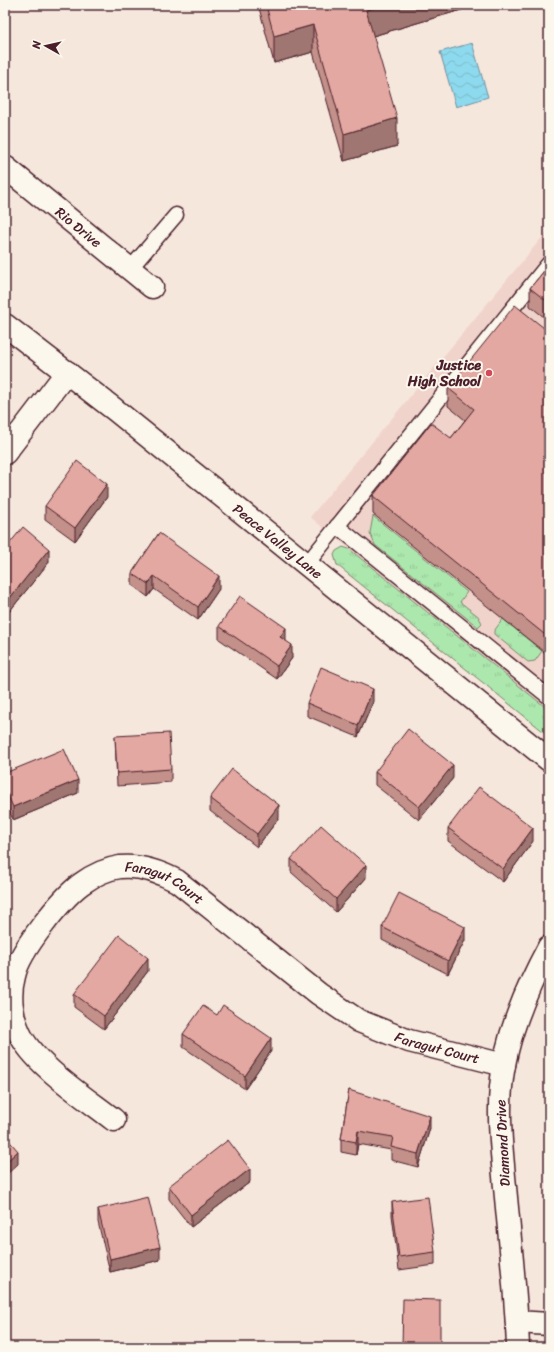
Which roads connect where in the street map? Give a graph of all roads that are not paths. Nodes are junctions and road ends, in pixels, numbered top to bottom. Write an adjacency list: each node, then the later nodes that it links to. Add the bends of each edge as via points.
1 (5, 167): 4 (street, Rio Drive)
2 (176, 215): 4 (lane)
3 (549, 263): 9 (lane)
4 (130, 268): 5 (street, Rio Drive)
5 (152, 287)
6 (5, 324): 7 (street, Peace Valley Lane)
7 (67, 372): 8 (street); 10 (street, Peace Valley Lane)
8 (5, 453)
9 (337, 526): 10 (lane); 11 (lane)
10 (306, 565): 12 (street, Peace Valley Lane)
11 (549, 697)
12 (549, 760)
13 (549, 947): 14 (street, Diamond Drive, via 532,978 513,1029)
14 (504, 1065): 15 (street, Faragut Court, via 409,1041 359,1021 319,994 177,881 160,872 136,867 119,867 96,874 59,906 28,947 14,974 11,994 18,1032 26,1045 55,1074); 16 (street, Diamond Drive, via 501,1088 501,1142)
15 (114, 1120)
16 (517, 1322): 17 (street); 18 (street, Diamond Drive)
17 (549, 1324)
18 (518, 1347)

